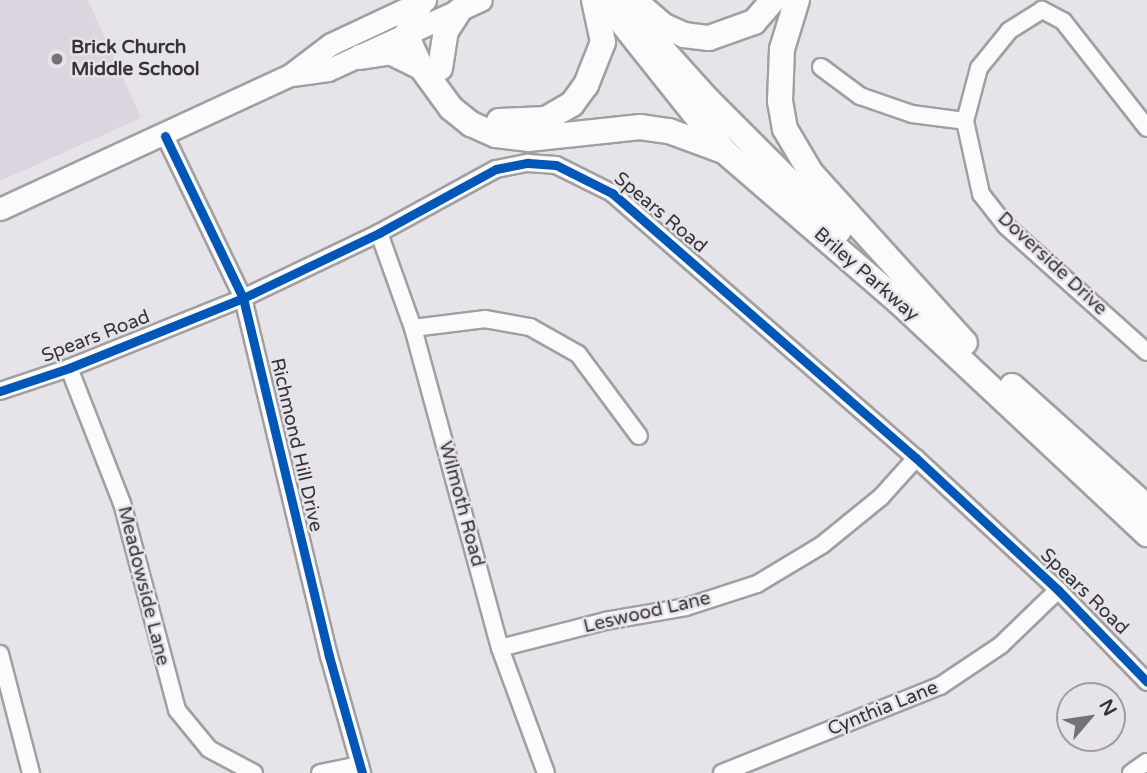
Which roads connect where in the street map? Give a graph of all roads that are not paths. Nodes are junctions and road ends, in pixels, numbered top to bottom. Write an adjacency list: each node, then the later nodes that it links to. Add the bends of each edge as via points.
1 (481, 0): 8 (main road)
2 (594, 0): 12 (highway, via 603,42 596,70 572,104 546,119 523,123 488,117)
3 (604, 0): 17 (highway, Briley Parkway)
4 (626, 0): 22 (highway, Briley Parkway, via 708,100 828,220)
5 (638, 0): 6 (highway, via 664,26 684,35 709,38 754,22)
6 (773, 0)
7 (797, 0): 22 (highway, via 781,62 785,129 811,173)
8 (459, 11): 9 (main road); 12 (highway)
9 (414, 16): 10 (main road); 12 (highway); 13 (main road, via 331,44)
10 (360, 57): 12 (highway, via 390,52); 13 (main road, via 328,71)
11 (821, 67): 14 (street, via 860,96 912,114)
12 (431, 68): 17 (highway, via 460,117 496,135 544,138 640,127 669,131)
13 (290, 75): 16 (main road)
14 (965, 121): 15 (street, Doverside Drive, via 979,68 1009,31 1042,10 1063,21); 23 (street, Doverside Drive, via 970,157 989,205 1006,226)
15 (1147, 128)
16 (166, 136): 18 (main road); 20 (street, Richmond Hill Drive)
17 (723, 151): 29 (highway, Briley Parkway, via 898,302)
18 (0, 209)
19 (379, 233): 20 (street, Spears Road); 21 (street, Wilmoth Road); 27 (street, Spears Road, via 496,169 528,163 556,165 587,177 612,192)
20 (243, 298): 24 (street, Spears Road); 35 (street, Richmond Hill Drive)
21 (413, 328): 26 (street, via 485,319 530,327 578,354); 31 (street, Wilmoth Road)
22 (965, 343): 28 (highway, Briley Parkway)
23 (1147, 352)
24 (69, 368): 25 (street, Spears Road); 37 (street, Meadowside Lane, via 122,503 177,710 209,749)
25 (0, 391)
26 (639, 436)
27 (916, 458): 30 (street, Spears Road); 31 (street, Leswood Lane, via 881,497 832,537 757,584 686,607 605,621)
28 (1147, 507)
29 (1147, 534)
30 (1058, 590): 33 (street, Spears Road); 40 (street, Cynthia Lane, via 1001,646 940,686)
31 (500, 648): 39 (street, Wilmoth Road)
32 (0, 654): 36 (street)
33 (1147, 682)
34 (1147, 762): 41 (street)
35 (361, 769): 38 (street)
36 (32, 773)
37 (254, 773)
38 (320, 773)
39 (547, 773)
40 (722, 773)
41 (1131, 773)

